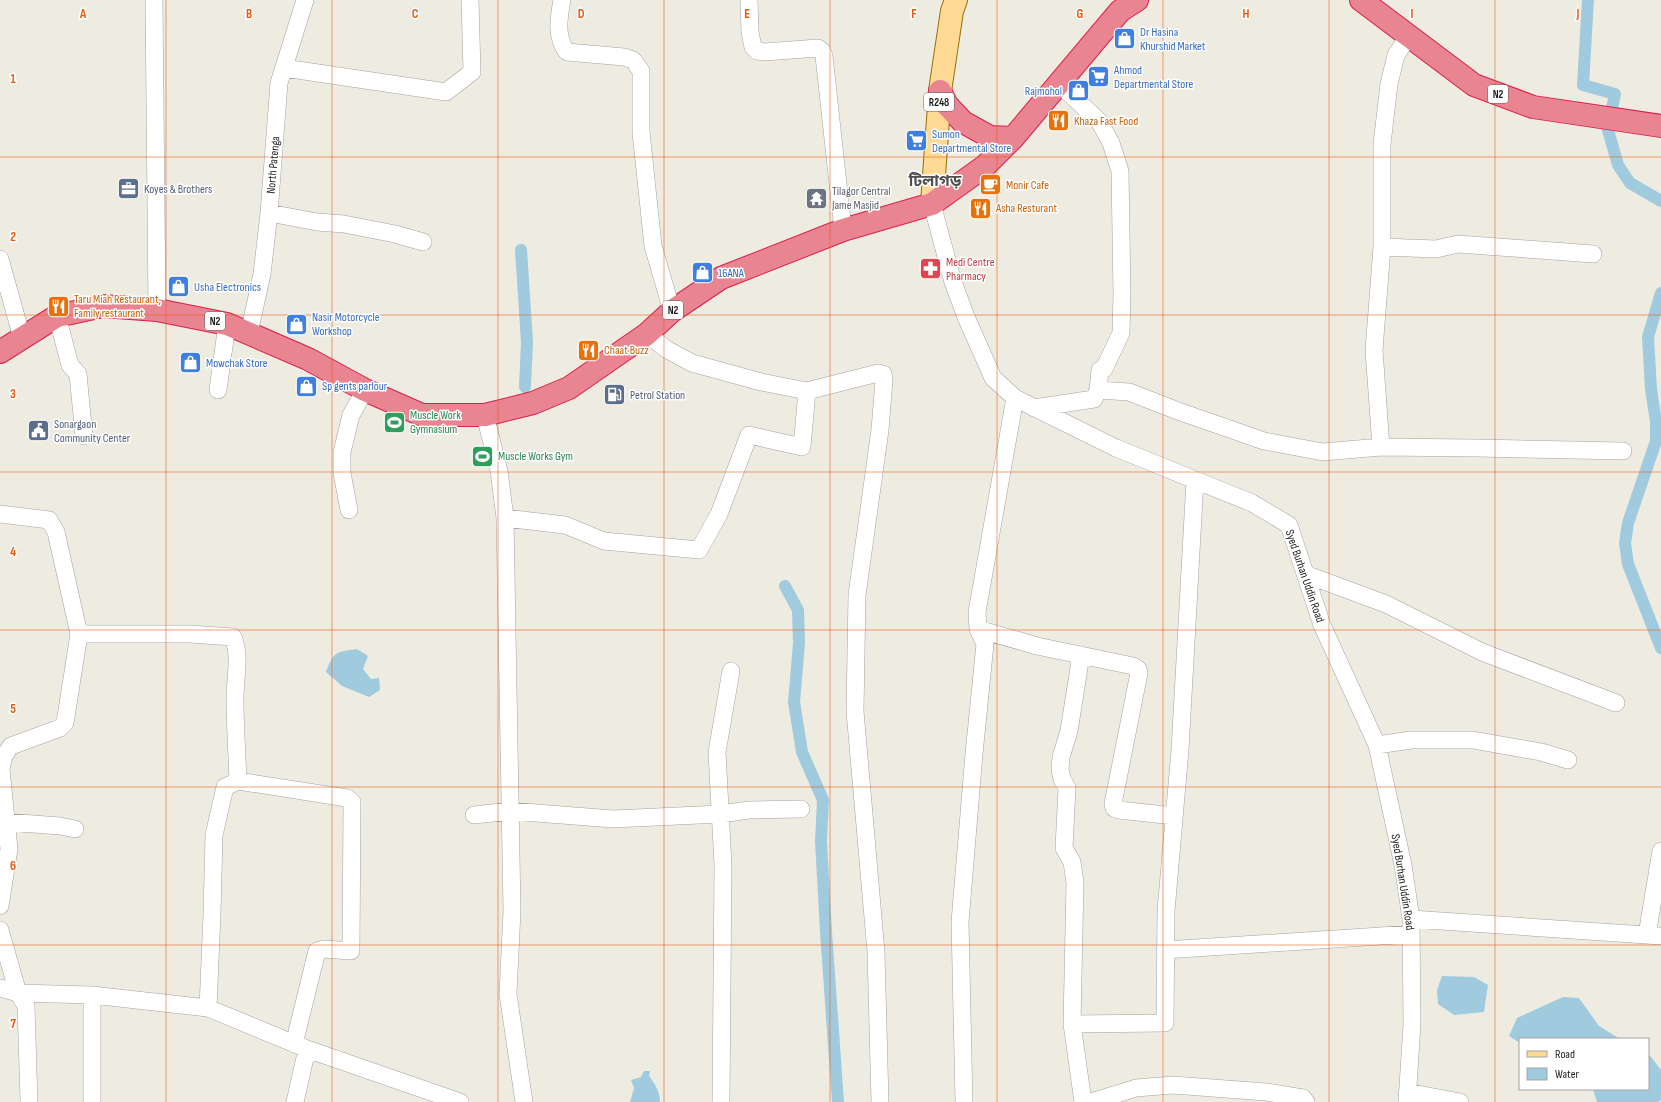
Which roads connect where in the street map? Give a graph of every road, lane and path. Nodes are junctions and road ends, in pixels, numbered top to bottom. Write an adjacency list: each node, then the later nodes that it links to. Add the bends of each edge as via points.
1 (154, 0): 22 (street)
2 (305, 0): 10 (street, North Patenga)
3 (470, 0): 10 (street, via 472,72 446,92)
4 (562, 0): 23 (street, via 558,23 562,45 567,52 624,57 633,60 641,70 641,132 653,246)
5 (749, 0): 17 (street, via 750,32 753,47 758,51 818,48 822,51)
6 (956, 0): 12 (main road, R248, via 952,11)
7 (1137, 0): 11 (highway, N2, via 1120,12)
8 (1361, 0): 9 (highway, N2)
9 (1408, 36): 13 (highway, N2, via 1474,85 1533,107); 19 (street, via 1396,54 1389,84 1382,144)
10 (284, 68): 16 (street, North Patenga, via 279,83)
11 (1059, 84): 14 (highway, N2); 32 (street, via 1099,121 1111,143 1120,171 1121,333 1104,369 1100,370)
12 (940, 92): 14 (highway, via 947,105 963,122 990,138); 15 (main road, R248)
13 (1661, 126)
14 (1013, 138): 15 (highway, N2, via 985,166)
15 (932, 204): 17 (highway, N2); 34 (street, Syed Burhan Uddin Road, via 953,282 966,317 994,378)
16 (269, 213): 18 (street, via 344,224); 26 (street, North Patenga, via 262,274)
17 (843, 230): 23 (highway, N2, via 720,278)
18 (424, 242)
19 (1382, 247): 20 (street, via 1436,249 1458,244); 38 (street, via 1374,350)
20 (1593, 254)
21 (0, 259): 28 (street)
22 (157, 310): 24 (highway, N2, via 103,306); 25 (highway, N2)
23 (672, 311): 27 (highway, N2)
24 (57, 316): 28 (highway, N2); 37 (street, via 70,365 78,374)
25 (228, 324): 26 (highway, N2); 30 (street)
26 (249, 333): 31 (highway, N2, via 308,359)
27 (646, 334): 33 (street, via 666,349 692,363 760,382); 36 (highway, N2, via 569,388 533,403)
28 (22, 338): 29 (highway, N2)
29 (0, 352)
30 (218, 390)
31 (365, 390): 36 (highway, N2, via 422,415); 41 (street, via 351,415 342,452 342,473)
32 (1098, 390): 35 (street, via 1094,399); 38 (street, via 1130,392 1279,444 1323,452)
33 (807, 391): 43 (street, via 802,447 749,435 719,514 700,550 604,541 565,525); 80 (street, via 878,373 882,374 884,380 879,438 857,595 856,711 876,952)
34 (1015, 398): 35 (street, Syed Burhan Uddin Road); 45 (street, via 977,612)
35 (1034, 408): 40 (street, Syed Burhan Uddin Road, via 1116,448)
36 (485, 415): 43 (street, via 499,471)
37 (84, 436)
38 (1381, 447): 39 (street)
39 (1623, 451)
40 (1195, 480): 44 (street, Syed Burhan Uddin Road, via 1252,503 1289,525); 57 (street, via 1187,647)
41 (349, 510)
42 (0, 514): 46 (street, via 49,520 54,525)
43 (505, 518): 54 (street)
44 (1305, 574): 49 (street, via 1386,604 1482,652); 50 (street, Syed Burhan Uddin Road, via 1322,625)
45 (978, 629): 47 (street, via 1037,646); 81 (street, via 985,644 960,922)
46 (79, 634): 52 (street, via 190,634 233,637 237,662 235,700); 58 (street, via 65,723 60,728 11,746 4,756 1,769)
47 (1081, 655): 57 (street, via 1133,666 1139,672 1112,804 1114,808); 71 (street, via 1069,731 1060,768 1067,788 1064,848 1072,862 1075,883)
48 (731, 671): 55 (street, via 717,752)
49 (1616, 703)
50 (1377, 745): 51 (street, via 1411,740 1473,740 1541,752); 63 (street, Syed Burhan Uddin Road, via 1403,865)
51 (1568, 760)
52 (238, 781): 70 (street, via 225,787 214,836); 72 (street, via 348,798 352,802 351,951 317,951)
53 (801, 809): 55 (street, via 749,810)
54 (511, 811): 55 (street, via 613,819); 56 (street); 78 (street, via 512,910 508,994)
55 (721, 814): 79 (street)
56 (474, 815)
57 (1174, 816): 66 (street)
58 (6, 822): 59 (street); 61 (street, via 9,849)
59 (75, 829)
60 (1661, 851): 65 (street)
61 (2, 875): 62 (street)
62 (0, 906)
63 (1411, 927): 65 (street); 66 (street); 73 (street, Syed Burhan Uddin Road, via 1412,1024)
64 (0, 930): 68 (street)
65 (1654, 936)
66 (1165, 950): 71 (street, via 1164,1024)
67 (0, 988): 68 (street)
68 (18, 994): 69 (street); 74 (street, via 26,1006)
69 (92, 995): 70 (street); 75 (street)
70 (208, 1008): 72 (street)
71 (1072, 1024): 82 (street)
72 (301, 1046): 76 (street); 77 (street)
73 (1407, 1097): 85 (street)
74 (29, 1102)
75 (92, 1102)
76 (295, 1102)
77 (460, 1102)
78 (524, 1102)
79 (721, 1102)
80 (880, 1102)
81 (964, 1102)
82 (1083, 1102)
83 (1091, 1102): 84 (street, via 1136,1088 1173,1085 1266,1092 1303,1098)
84 (1306, 1102)
85 (1460, 1102)

